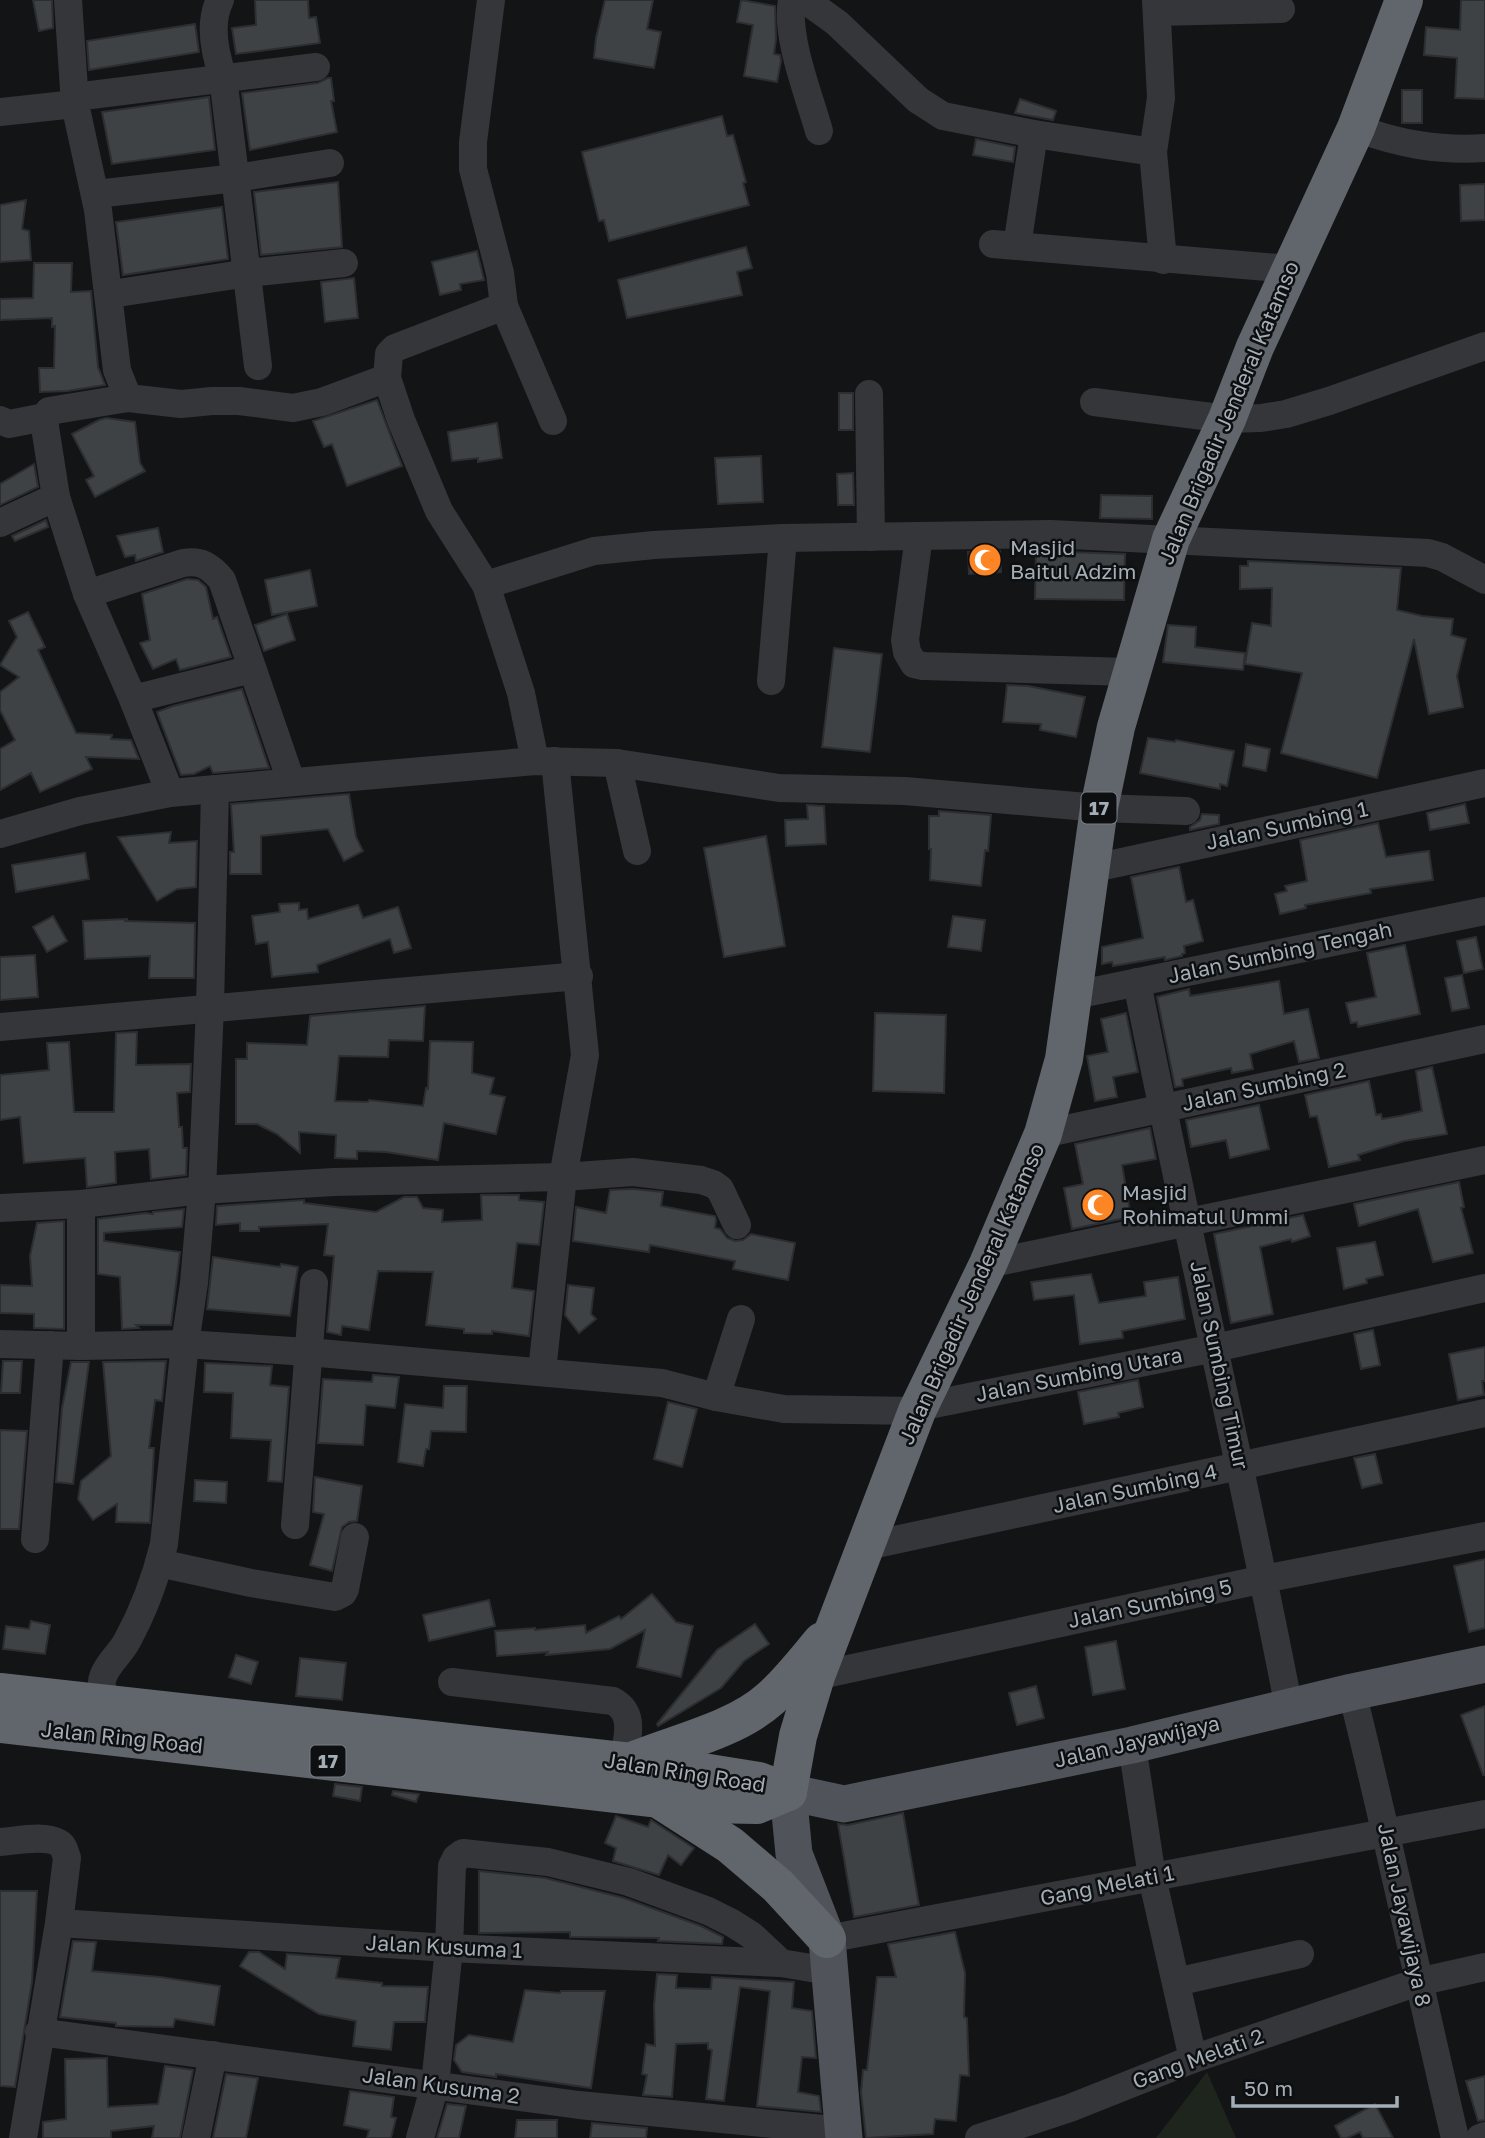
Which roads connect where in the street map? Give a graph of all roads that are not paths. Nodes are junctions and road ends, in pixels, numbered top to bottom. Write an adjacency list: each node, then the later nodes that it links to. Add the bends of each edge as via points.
1 (68, 0): 13 (street)
2 (85, 0): 8 (street)
3 (220, 0): 12 (street, via 214,38)
4 (491, 0): 28 (street, via 473,169)
5 (792, 0): 16 (street, via 791,31)
6 (805, 0): 17 (street, via 943,117)
7 (1404, 0): 15 (highway, Jalan Brigadir Jenderal Katamso / 17)
8 (77, 1)
9 (1157, 6): 10 (street); 19 (street, via 1161,98)
10 (1281, 9)
11 (316, 67): 12 (street)
12 (223, 77): 13 (street); 21 (street)
13 (83, 100): 14 (street); 33 (street, via 117,370)
14 (0, 112)
15 (1356, 128): 18 (street, via 1425,147); 25 (highway, Jalan Brigadir Jenderal Katamso / 17)
16 (819, 131)
17 (1034, 134): 19 (street); 23 (street, via 1005,245)
18 (1485, 148)
19 (1153, 152): 23 (street)
20 (330, 163): 21 (street)
21 (236, 178): 22 (street); 26 (street)
22 (105, 193)
23 (1163, 260): 25 (street)
24 (344, 263): 26 (street)
25 (1290, 269): 36 (highway, Jalan Brigadir Jenderal Katamso / 17)
26 (248, 273): 27 (street); 30 (street)
27 (118, 293)
28 (504, 306): 31 (street, via 395,348 389,354); 38 (street)
29 (1485, 346): 36 (street, via 1286,414)
30 (258, 366)
31 (387, 378): 33 (street, via 293,408 239,401 181,404); 46 (street, via 439,511)
32 (869, 394): 42 (street)
33 (128, 398): 35 (street, via 48,411)
34 (1094, 402): 36 (street)
35 (45, 417): 37 (street, via 9,424); 39 (street)
36 (1227, 419): 44 (highway, Jalan Brigadir Jenderal Katamso / 17)
37 (0, 420)
38 (552, 421)
39 (56, 497): 40 (street); 47 (street)
40 (0, 523)
41 (919, 536): 42 (street); 44 (street, via 1051,534); 49 (street, via 905,640 914,664)
42 (871, 537): 43 (street)
43 (783, 538): 46 (street, via 594,551); 50 (street)
44 (1171, 539): 45 (street, via 1428,553); 49 (highway, Jalan Brigadir Jenderal Katamso / 17)
45 (1485, 580)
46 (486, 585): 52 (street)
47 (87, 594): 48 (street, via 183,563 203,563 222,580); 51 (street)
48 (252, 669): 51 (street); 54 (street)
49 (1130, 672): 58 (highway, Jalan Brigadir Jenderal Katamso / 17)
50 (771, 681)
51 (133, 699): 57 (street)
52 (545, 761): 53 (street); 54 (street); 64 (street)
53 (617, 763): 58 (street, via 779,788 905,791); 61 (street)
54 (291, 781): 56 (street)
55 (1485, 783): 62 (street, Jalan Sumbing 1)
56 (215, 789): 57 (street); 67 (street)
57 (170, 793): 60 (street, via 80,811)
58 (1098, 808): 59 (street); 62 (highway, Jalan Brigadir Jenderal Katamso / 17)
59 (1186, 811)
60 (0, 834)
61 (637, 851)
62 (1090, 869): 66 (highway, Jalan Brigadir Jenderal Katamso / 17)
63 (1485, 911): 65 (street, Jalan Sumbing Tengah)
64 (579, 976): 67 (street); 73 (street, via 586,1055)
65 (1137, 982): 66 (street, Jalan Sumbing Tengah); 70 (street, Jalan Sumbing Timur)
66 (1074, 995): 71 (highway, Jalan Brigadir Jenderal Katamso / 17, via 1064,1059)
67 (210, 1007): 68 (street); 74 (street)
68 (0, 1027)
69 (1485, 1039): 70 (street, Jalan Sumbing 2)
70 (1162, 1109): 71 (street, Jalan Sumbing 2); 77 (street, Jalan Sumbing Timur)
71 (1043, 1134): 79 (highway, Jalan Brigadir Jenderal Katamso / 17)
72 (1485, 1160): 77 (street)
73 (563, 1177): 74 (street); 78 (street, via 632,1172 701,1180 720,1189); 89 (street)
74 (202, 1190): 75 (street); 84 (street)
75 (81, 1204): 76 (street); 86 (street)
76 (0, 1208)
77 (1188, 1223): 79 (street); 87 (street, Jalan Sumbing Timur)
78 (737, 1225)
79 (988, 1264): 91 (highway, Jalan Brigadir Jenderal Katamso / 17)
80 (314, 1283): 88 (street)
81 (1485, 1288): 87 (street, Jalan Sumbing Utara)
82 (741, 1319): 90 (street)
83 (0, 1344): 85 (street, Jalan Sumbing Utara)
84 (185, 1344): 86 (street, Jalan Sumbing Utara); 88 (street, Jalan Sumbing Utara); 99 (street)
85 (50, 1345): 86 (street, Jalan Sumbing Utara); 97 (street)
86 (81, 1346)
87 (1215, 1348): 91 (street, Jalan Sumbing Utara); 93 (street, Jalan Sumbing Timur)
88 (308, 1352): 89 (street, Jalan Sumbing Utara); 94 (street)
89 (542, 1371): 90 (street, Jalan Sumbing Utara, via 662,1384)
90 (716, 1397): 91 (street, Jalan Sumbing Utara, via 783,1409)
91 (918, 1409): 98 (highway, Jalan Brigadir Jenderal Katamso / 17)
92 (1485, 1413): 93 (street, Jalan Sumbing 4)
93 (1241, 1467): 98 (street, Jalan Sumbing 4); 100 (street, Jalan Sumbing Timur)
94 (295, 1525)
95 (1485, 1536): 100 (street, Jalan Sumbing 5)
96 (355, 1537): 99 (street, via 345,1588 335,1597)
97 (35, 1539)
98 (867, 1546): 101 (highway, Jalan Brigadir Jenderal Katamso / 17)
99 (159, 1563): 107 (street, via 141,1614 101,1680)
100 (1264, 1579): 103 (street, Jalan Sumbing 5); 108 (street, Jalan Sumbing Timur)
101 (835, 1626): 103 (highway, Jalan Brigadir Jenderal Katamso / 17); 111 (highway, 17, via 771,1698 747,1716)
102 (1485, 1664): 106 (main road, Jalan Jayawijaya)
103 (816, 1676): 112 (highway, Jalan Brigadir Jenderal Katamso / 17)
104 (452, 1682): 111 (street, via 614,1700 629,1720)
105 (0, 1692): 107 (highway, Jalan Ring Road / 17)
106 (1352, 1692): 108 (main road, Jalan Jayawijaya); 115 (street, Jalan Jayawijaya 8)
107 (105, 1703): 111 (highway, Jalan Ring Road / 17)
108 (1289, 1708): 110 (main road, Jalan Jayawijaya)
109 (0, 1724): 113 (highway, Jalan Ring Road / 17)
110 (1132, 1745): 112 (main road, Jalan Jayawijaya, via 844,1804); 117 (street)
111 (627, 1762): 112 (highway, Jalan Ring Road / 17, via 759,1781)
112 (788, 1792): 113 (highway, Jalan Ring Road / 17, via 757,1805); 121 (main road, via 794,1854)
113 (656, 1798): 121 (highway, via 730,1845 778,1886)
114 (1485, 1814): 115 (street, Gang Melati 1)
115 (1387, 1833): 117 (street, Gang Melati 1); 125 (street, Jalan Jayawijaya 8)
116 (0, 1842): 118 (street, via 45,1839 62,1845 67,1858)
117 (1152, 1877): 121 (street, Gang Melati 1); 124 (street)
118 (59, 1923): 119 (street, Jalan Kusuma 1); 126 (street)
119 (449, 1948): 122 (street, Jalan Kusuma 1); 122 (street, via 452,1866 463,1853 548,1862 641,1887 732,1923); 129 (street)
120 (1300, 1954): 124 (street)
121 (828, 1955): 122 (street, Jalan Kusuma 1); 130 (main road)
122 (781, 1963)
123 (1485, 1967): 125 (street, Gang Melati 2)
124 (1176, 1982): 128 (street)
125 (1418, 1982): 128 (street, Gang Melati 2); 136 (street, Jalan Jayawijaya 8)
126 (39, 2032): 127 (street, Jalan Kusuma 2); 132 (street)
127 (213, 2055): 129 (street, Jalan Kusuma 2); 133 (street)
128 (1194, 2059): 135 (street, Gang Melati 2)
129 (435, 2085): 130 (street, Jalan Kusuma 2); 134 (street)
130 (844, 2135)
131 (1485, 2136): 137 (street)
132 (23, 2138)
133 (196, 2138)
134 (420, 2138)
135 (979, 2138)
136 (1455, 2138)
137 (1480, 2138)

